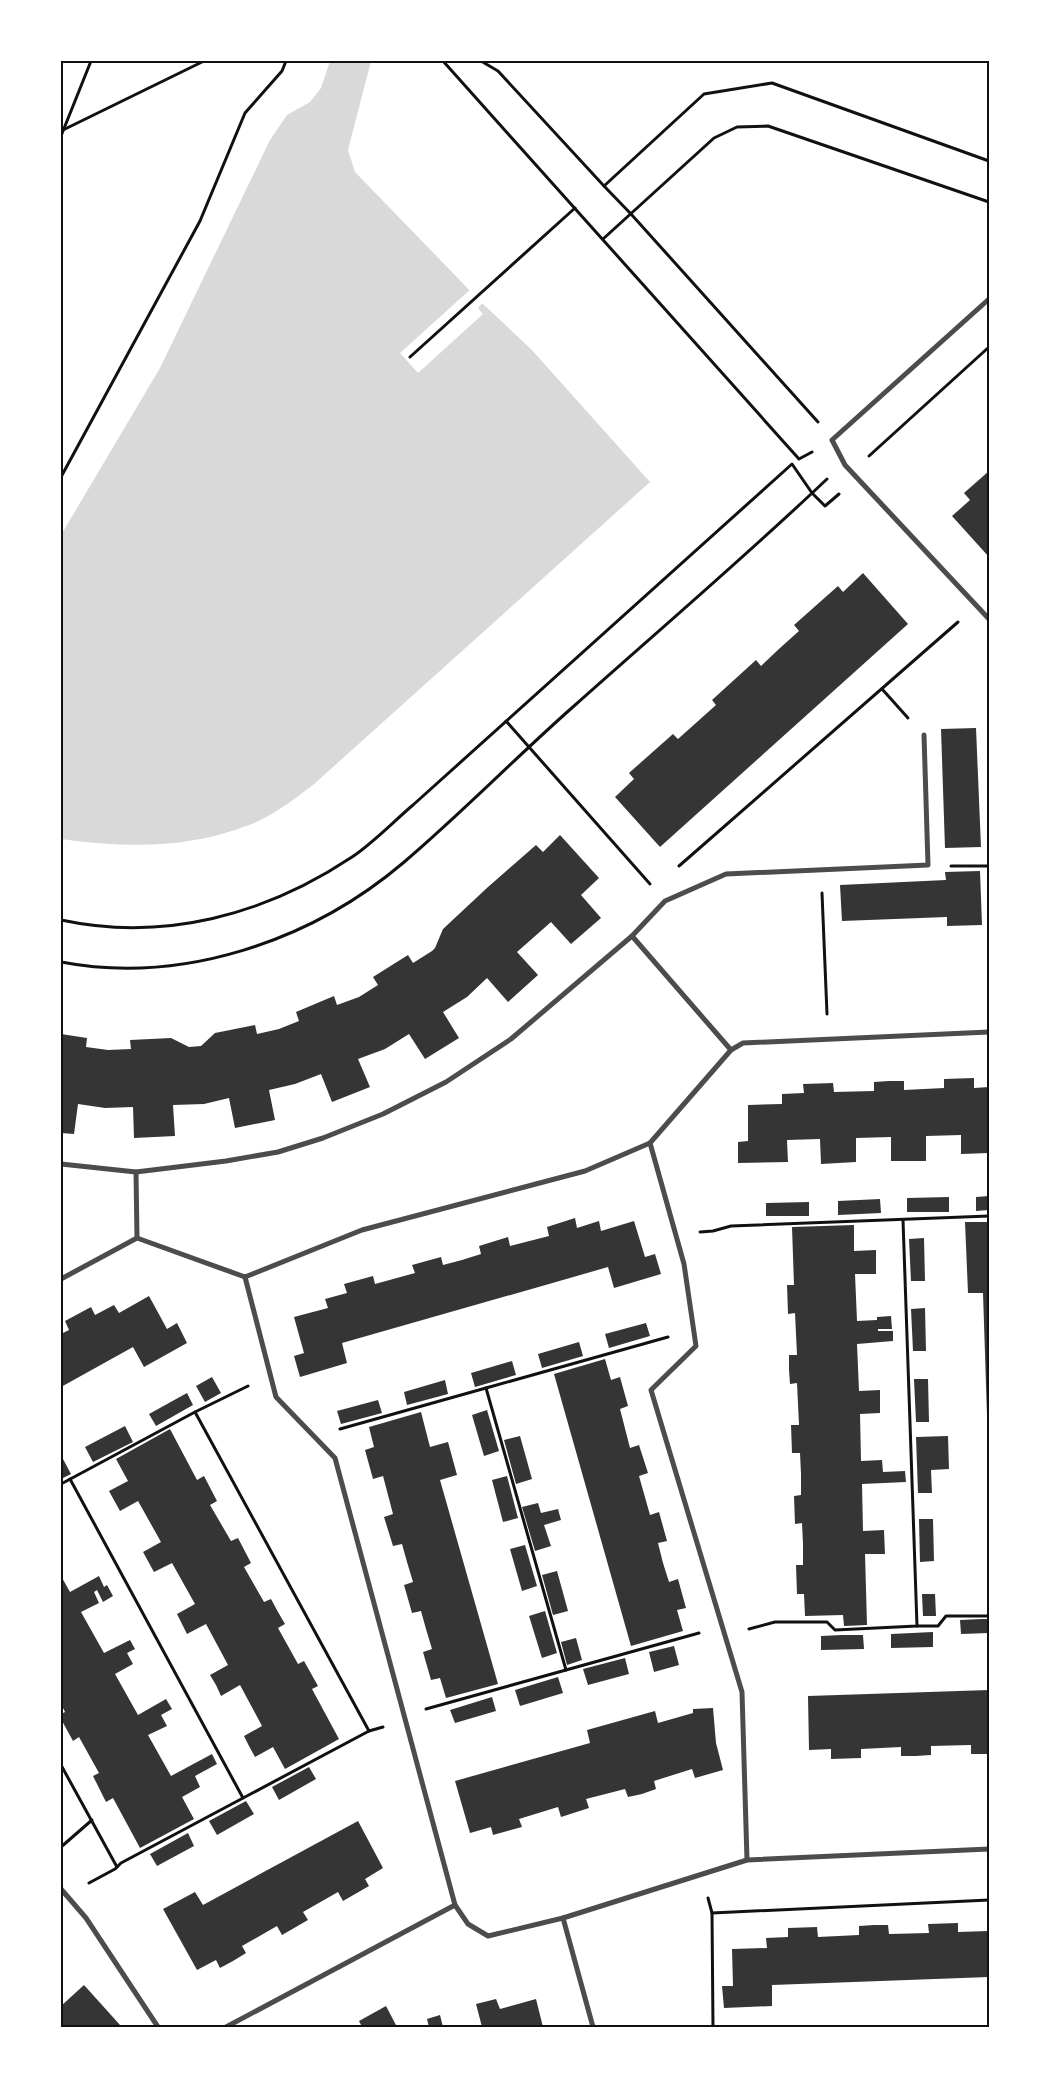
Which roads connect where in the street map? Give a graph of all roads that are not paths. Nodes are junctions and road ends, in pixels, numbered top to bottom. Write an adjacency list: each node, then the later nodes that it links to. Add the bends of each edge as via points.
1 (989, 299): 2 (street, via 832,440 845,465)
2 (989, 619)
3 (924, 735): 4 (street, via 928,866 726,874 665,901)
4 (632, 936): 6 (street); 9 (street, via 511,1039 446,1082 383,1114 278,1152)
5 (989, 1032): 6 (street, via 756,1041 743,1043)
6 (731, 1050): 7 (street)
7 (650, 1144): 11 (street, via 585,1171 362,1230); 14 (street, via 684,1264 696,1346 651,1390 742,1692)
8 (61, 1164): 9 (street)
9 (136, 1172): 10 (street)
10 (137, 1238): 11 (street); 12 (street)
11 (245, 1277): 16 (street, via 276,1396 335,1458)
12 (61, 1279)
13 (989, 1849): 14 (street)
14 (747, 1860): 17 (street)
15 (61, 1889): 18 (street, via 86,1918)
16 (455, 1905): 17 (street, via 468,1924 488,1936); 19 (street)
17 (563, 1918): 20 (street)
18 (158, 2027)
19 (226, 2027)
20 (593, 2027)

